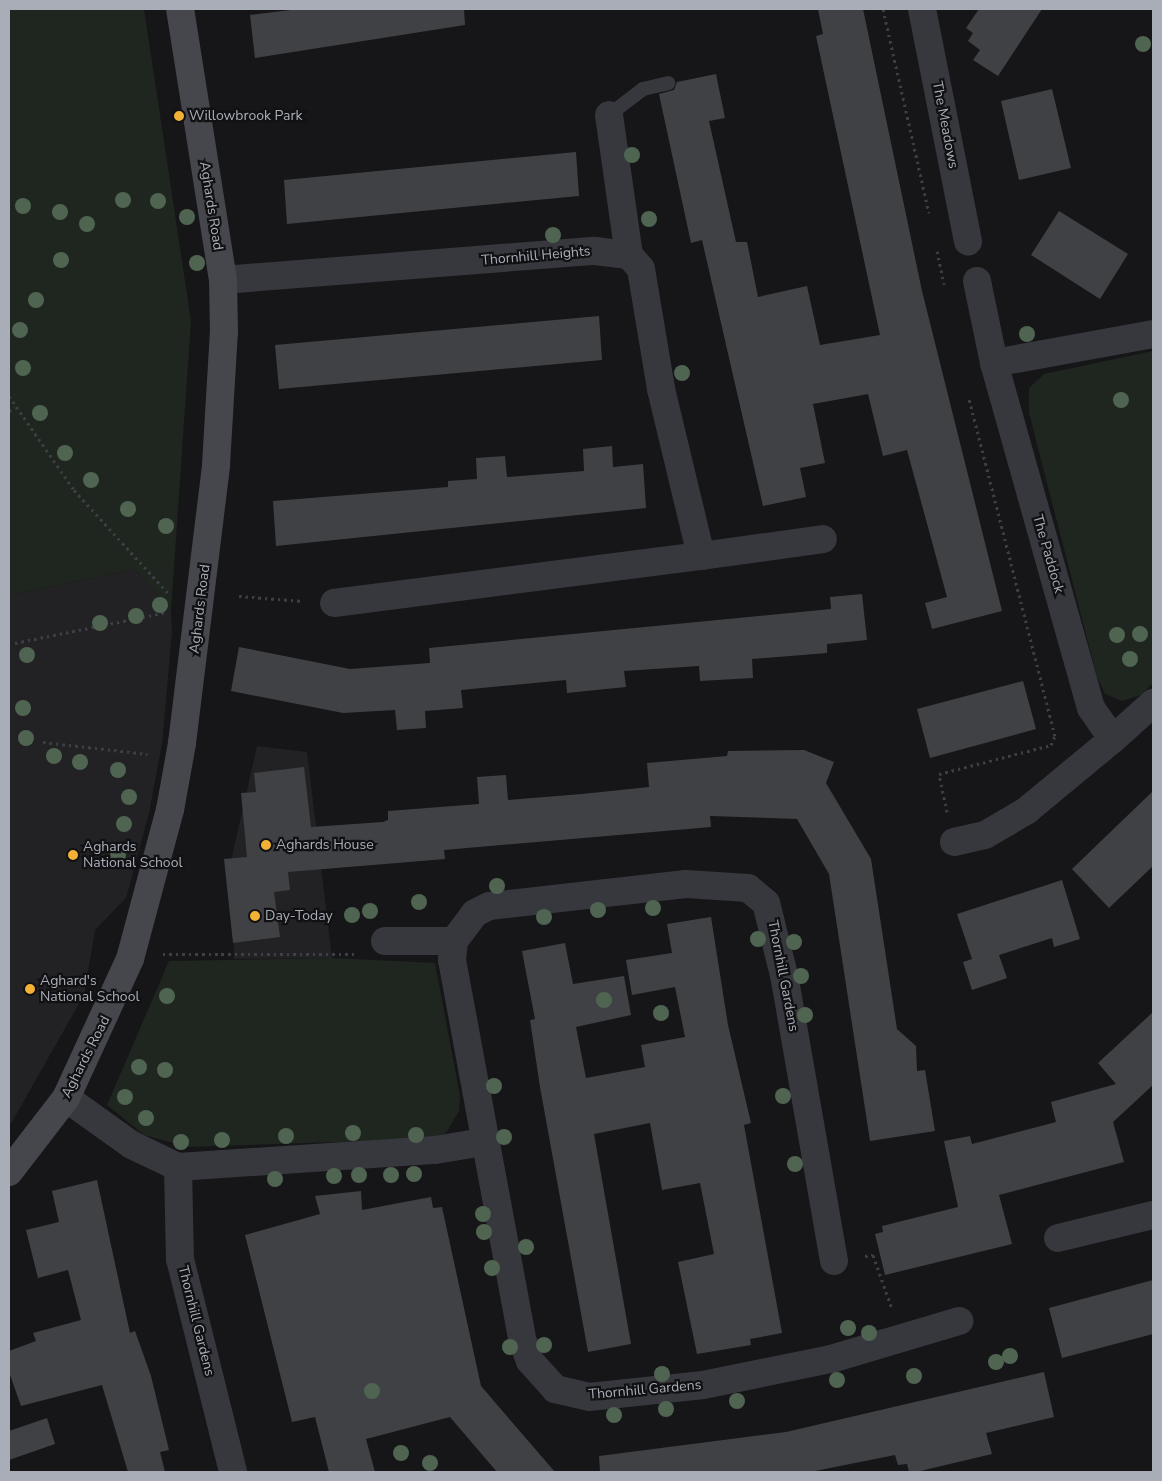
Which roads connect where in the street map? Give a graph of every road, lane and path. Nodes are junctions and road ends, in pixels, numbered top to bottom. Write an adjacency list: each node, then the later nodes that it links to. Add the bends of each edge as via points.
1 (180, 9): 10 (street, Aghards Road)
2 (883, 9): 6 (path)
3 (922, 9): 7 (street, The Meadows)
4 (668, 83): 5 (lane, via 643,89)
5 (608, 115): 9 (street)
6 (930, 218)
7 (968, 241)
8 (936, 247): 12 (path)
9 (629, 255): 10 (street, Thornhill Heights, via 595,251); 20 (street, via 641,269 661,389)
10 (223, 280): 34 (street, Aghards Road, via 224,341 216,464 197,634 170,810 130,959)
11 (977, 281): 14 (street, The Paddock)
12 (947, 295)
13 (1153, 334): 14 (street)
14 (994, 363): 27 (street, The Paddock, via 1091,708)
15 (968, 390): 30 (path, via 1055,736 1051,745 939,774)
16 (9, 396): 17 (path)
17 (16, 408): 18 (path); 22 (path, via 74,490)
18 (9, 410)
19 (823, 539): 20 (street)
20 (701, 556): 23 (street)
21 (239, 596): 23 (path)
22 (174, 598)
23 (334, 603)
24 (173, 610): 25 (path)
25 (15, 643)
26 (1153, 703): 27 (street)
27 (1113, 739): 30 (street, via 1026,812 985,834)
28 (43, 742): 29 (path)
29 (147, 754)
30 (954, 842)
31 (454, 941): 32 (street); 35 (street, Thornhill Gardens, via 452,960); 40 (street, Thornhill Gardens, via 475,913 489,906 604,891 727,884 748,888 766,903 784,975)
32 (375, 948): 33 (path)
33 (163, 954)
34 (66, 1098): 36 (street, via 132,1145); 37 (street, Aghards Road)
35 (484, 1142): 36 (street, via 436,1150); 42 (street, Thornhill Gardens, via 523,1342 530,1362 555,1389 589,1397 698,1386 831,1359)
36 (178, 1167): 43 (street, Thornhill Gardens, via 180,1259)
37 (9, 1172)
38 (1153, 1215): 39 (street)
39 (1058, 1238)
40 (834, 1261): 41 (path, via 874,1255 893,1313)
41 (898, 1311)
42 (959, 1321)
43 (233, 1472)

